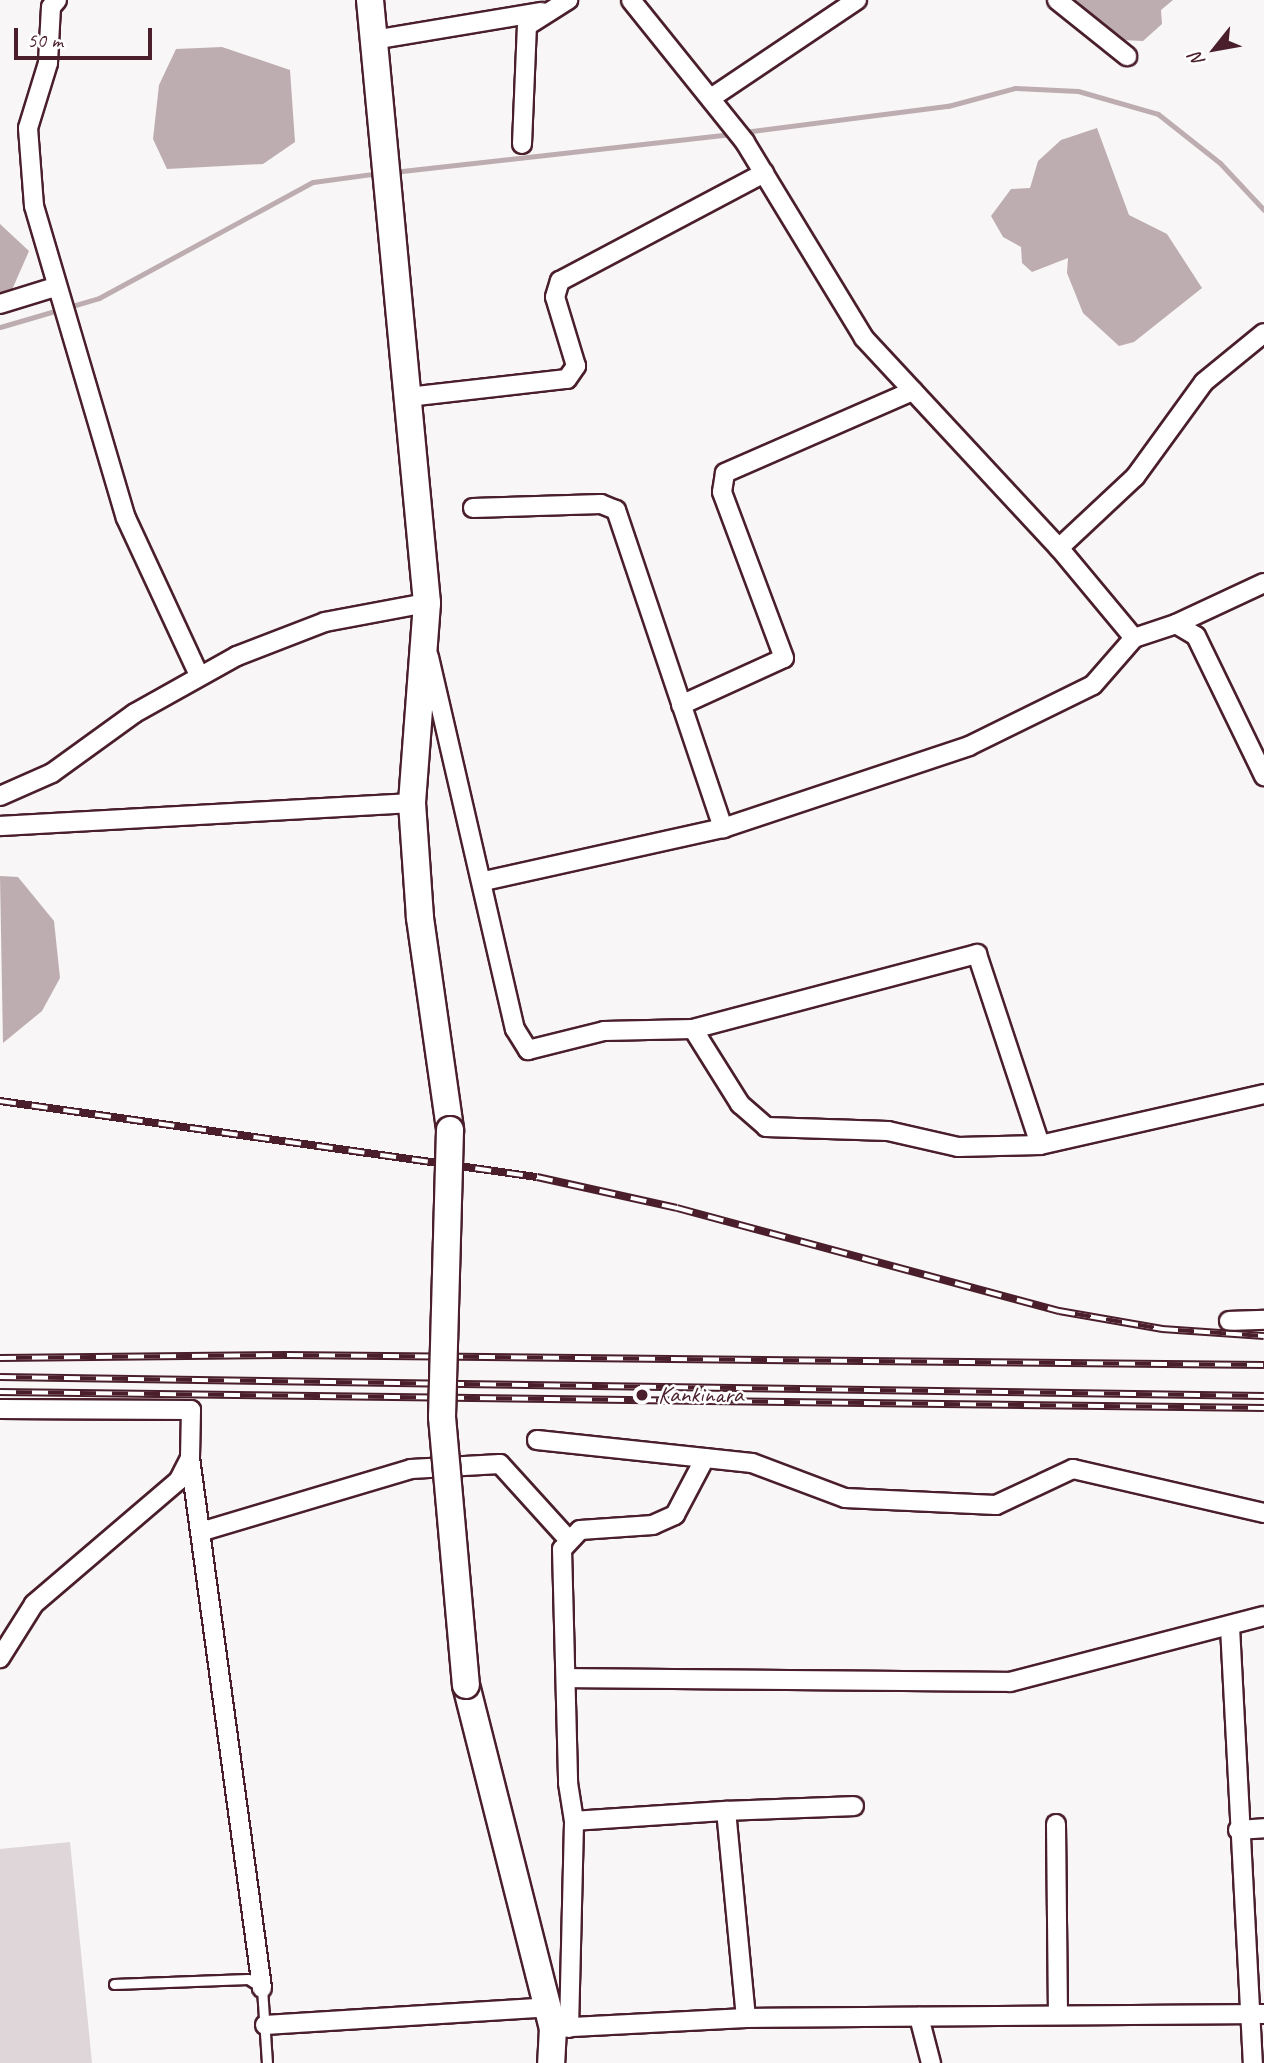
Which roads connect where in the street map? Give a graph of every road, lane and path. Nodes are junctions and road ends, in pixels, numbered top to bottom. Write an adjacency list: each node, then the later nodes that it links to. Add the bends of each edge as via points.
1 (370, 0): 8 (main road)
2 (568, 0): 7 (street)
3 (631, 0): 10 (street)
4 (857, 0): 10 (street)
5 (1057, 0): 9 (street)
6 (52, 2): 13 (street, via 51,48 26,148)
7 (542, 12): 8 (street); 11 (street, via 533,17 522,41)
8 (374, 40): 17 (main road)
9 (1127, 56)
10 (711, 98): 12 (street)
11 (522, 144)
12 (764, 173): 16 (street, via 841,306); 17 (street, via 560,281 555,297 576,366 567,379)
13 (60, 300): 14 (street); 25 (street, via 126,518)
14 (0, 304)
15 (1264, 332): 19 (street, via 1204,382 1135,477)
16 (913, 391): 19 (street); 26 (street, via 724,473 722,492 784,658)
17 (408, 397): 21 (main road)
18 (473, 509): 26 (street, via 601,504 616,510)
19 (1059, 548): 23 (street)
20 (1264, 583): 22 (street)
21 (427, 603): 24 (main road); 25 (street, via 325,622)
22 (1176, 624): 23 (street); 27 (street, via 1204,646)
23 (1134, 638): 31 (street, via 1093,685 993,736)
24 (428, 650): 29 (main road); 32 (street)
25 (199, 675): 28 (street, via 52,773)
26 (681, 705): 31 (street)
27 (1264, 776)
28 (0, 796)
29 (412, 803): 30 (street); 62 (main road, bridge, via 420,918 450,1130 442,1417 466,1685)
30 (0, 825)
31 (723, 828): 32 (street)
32 (484, 881): 33 (street, via 516,1030 528,1050 604,1031)
33 (693, 1029): 35 (street, via 740,1104 766,1127 888,1131 958,1147); 35 (street, via 977,954)
34 (1264, 1094): 35 (street)
35 (1040, 1145)
36 (1264, 1320): 37 (street)
37 (1229, 1321)
38 (0, 1409): 40 (street, via 191,1410)
39 (537, 1440): 41 (street)
40 (190, 1458): 43 (street); 47 (street, via 164,1499 57,1583)
41 (705, 1458): 42 (street, via 768,1467 845,1498 996,1505 1073,1469); 44 (street, via 675,1515)
42 (1264, 1513)
43 (200, 1532): 44 (street, via 411,1469 500,1464); 57 (street)
44 (567, 1538): 49 (street, via 562,1549)
45 (1264, 1616): 46 (street)
46 (1230, 1627): 49 (street, via 1010,1682); 55 (street)
47 (4, 1641): 48 (street)
48 (0, 1658)
49 (566, 1678): 52 (street)
50 (854, 1805): 51 (street)
51 (726, 1811): 52 (street); 61 (street)
52 (574, 1821): 62 (street)
53 (1056, 1824): 59 (street)
54 (1264, 1828): 55 (street)
55 (1238, 1830): 58 (street)
56 (114, 1984): 57 (lane, via 240,1976)
57 (262, 1988): 63 (lane)
58 (1255, 2014): 59 (street); 67 (street)
59 (1058, 2015): 60 (street)
60 (919, 2017): 61 (street); 66 (street)
61 (746, 2018): 62 (street)
62 (557, 2021): 63 (street); 65 (main road)
63 (265, 2025): 64 (lane)
64 (267, 2063)
65 (551, 2063)
66 (932, 2063)
67 (1253, 2063)

